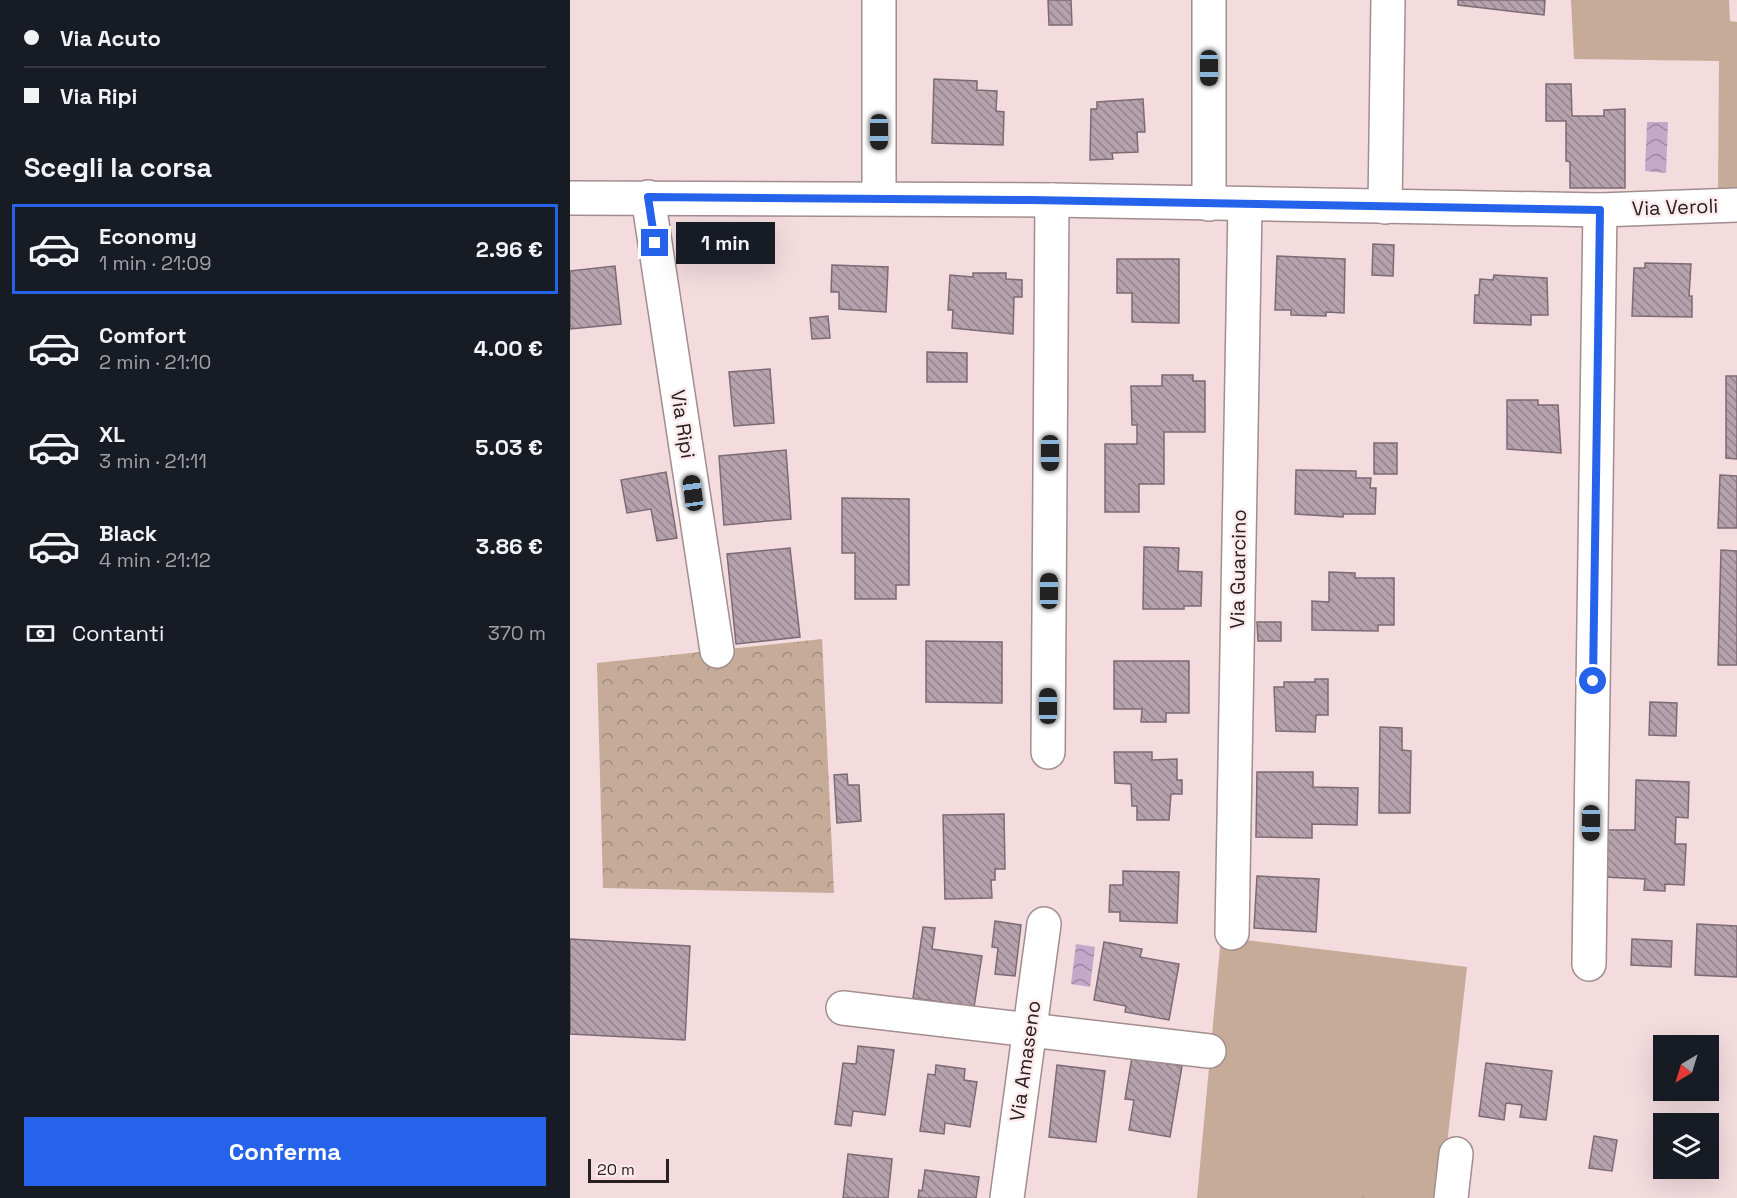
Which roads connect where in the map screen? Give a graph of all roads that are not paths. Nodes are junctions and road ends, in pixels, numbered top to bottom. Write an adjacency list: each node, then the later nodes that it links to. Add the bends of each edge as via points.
1 (879, 0): 6 (street)
2 (1209, 0): 8 (street)
3 (1388, 0): 11 (street)
4 (648, 197): 5 (street, Via Veroli); 6 (street, Via Veroli); 13 (street, Via Ripi)
5 (570, 198)
6 (879, 198): 7 (street, Via Veroli)
7 (1052, 200): 8 (street, Via Veroli); 14 (street)
8 (1209, 204): 9 (street, Via Veroli)
9 (1245, 205): 11 (street, Via Veroli); 16 (street, Via Guarcino)
10 (1737, 205): 12 (street, Via Veroli)
11 (1385, 207): 12 (street, Via Veroli)
12 (1600, 210): 17 (street)
13 (717, 651)
14 (1048, 752)
15 (1044, 924): 19 (street, Via Amaseno)
16 (1232, 933)
17 (1589, 964)
18 (843, 1008): 19 (street)
19 (1029, 1031): 20 (street); 22 (street, Via Amaseno)
20 (1209, 1051)
21 (1456, 1154): 23 (street)
22 (1007, 1198)
23 (1450, 1198)

